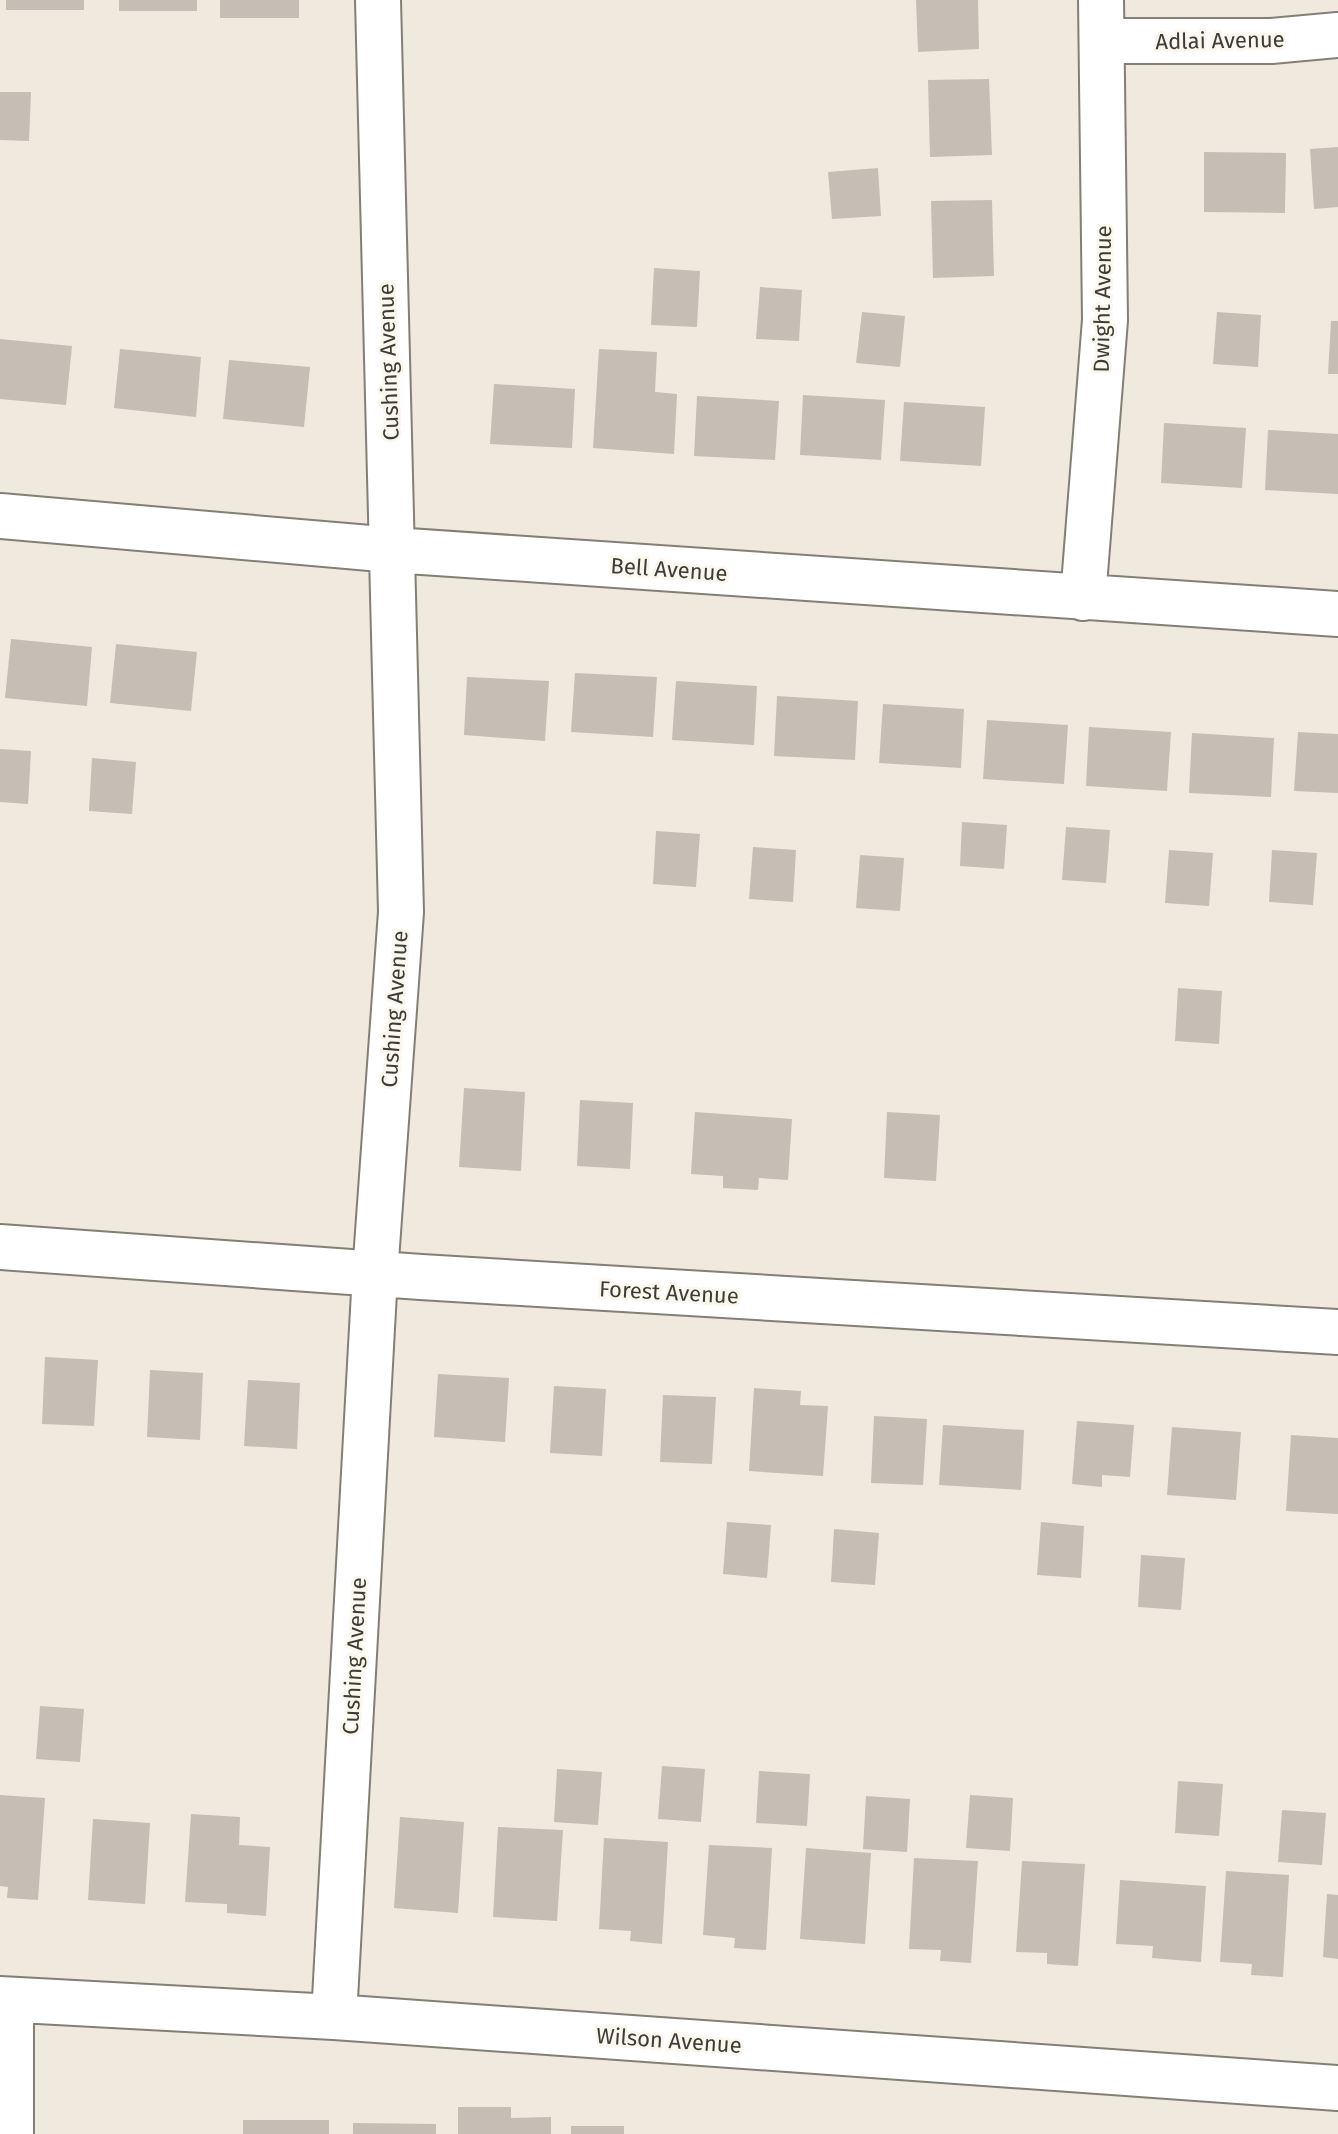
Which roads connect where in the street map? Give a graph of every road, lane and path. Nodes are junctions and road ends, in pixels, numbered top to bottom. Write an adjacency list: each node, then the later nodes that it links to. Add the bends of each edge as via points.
1 (378, 0): 5 (street, Cushing Avenue)
2 (1101, 20): 3 (street, Adlai Avenue, via 1271,41); 6 (street, Dwight Avenue, via 1105,320)
3 (1338, 35)
4 (0, 516): 5 (street, Bell Avenue)
5 (393, 550): 6 (street, Bell Avenue); 9 (street, Cushing Avenue, via 401,912)
6 (1083, 598): 7 (street, Bell Avenue)
7 (1338, 614)
8 (0, 1247): 9 (street, Forest Avenue)
9 (375, 1274): 10 (street, Forest Avenue); 12 (street, Cushing Avenue)
10 (1338, 1332)
11 (6, 1999): 12 (street, Wilson Avenue); 14 (street)
12 (334, 2017): 13 (street, Wilson Avenue)
13 (1338, 2088)
14 (11, 2134)

